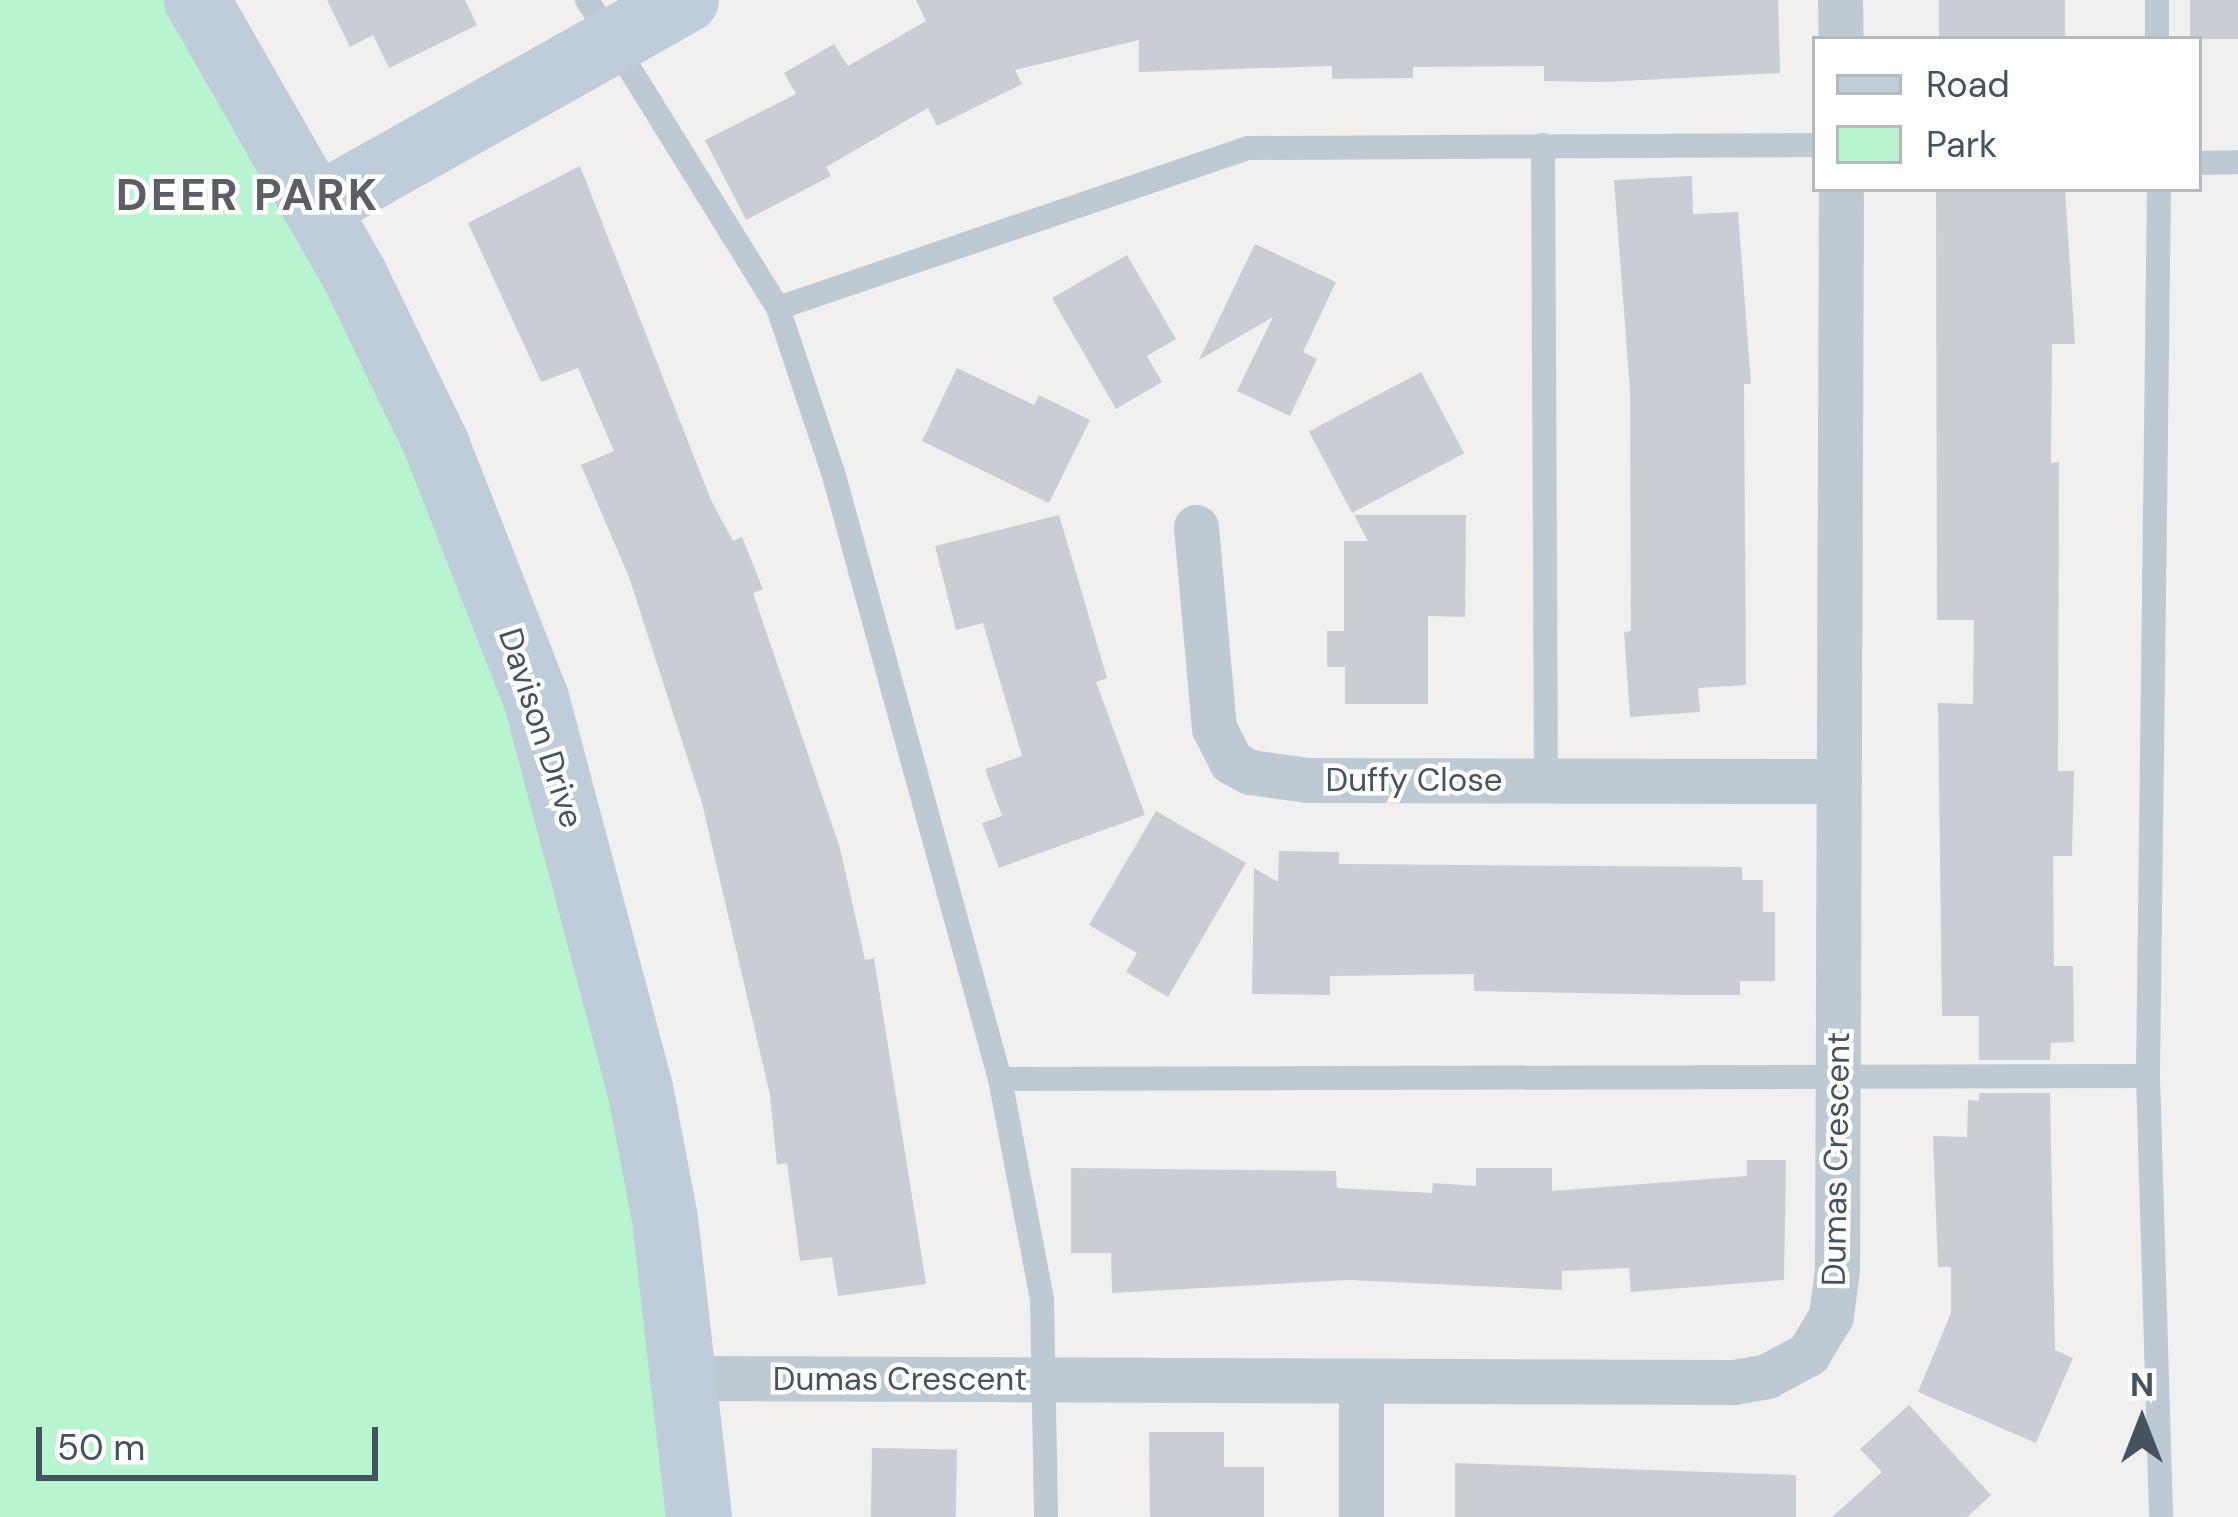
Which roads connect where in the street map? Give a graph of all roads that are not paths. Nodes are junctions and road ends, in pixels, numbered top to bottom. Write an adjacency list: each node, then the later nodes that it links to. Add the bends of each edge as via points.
1 (197, 0): 14 (street, Davison Drive)
2 (686, 0): 5 (street)
3 (1840, 0): 6 (street)
4 (2157, 0): 7 (lane)
5 (599, 21): 14 (street); 15 (lane)
6 (1840, 36)
7 (2157, 36)
8 (1543, 145): 9 (lane); 15 (lane, via 1248,148); 17 (lane)
9 (1812, 145)
10 (2238, 162): 11 (lane)
11 (2202, 163)
12 (1841, 192): 18 (street, Dumas Crescent)
13 (2159, 192): 19 (lane)
14 (317, 207): 22 (street, Davison Drive, via 437,446 536,698 616,974 665,1220)
15 (778, 308): 21 (lane, via 833,472)
16 (1196, 527): 17 (street, Duffy Close, via 1214,728 1231,762 1279,778)
17 (1546, 780): 18 (street, Duffy Close)
18 (1840, 781): 20 (street, Dumas Crescent)
19 (2148, 1076): 20 (lane); 28 (lane)
20 (1840, 1078): 21 (lane); 24 (street, Dumas Crescent, via 1835,1293 1822,1336 1789,1367 1734,1382)
21 (1000, 1079): 23 (lane, via 1042,1300)
22 (686, 1378): 23 (street, Dumas Crescent); 25 (street, Davison Drive)
23 (1044, 1380): 24 (street, Dumas Crescent); 26 (lane)
24 (1361, 1381): 27 (street)
25 (699, 1517)
26 (1046, 1517)
27 (1361, 1517)
28 (2162, 1517)

